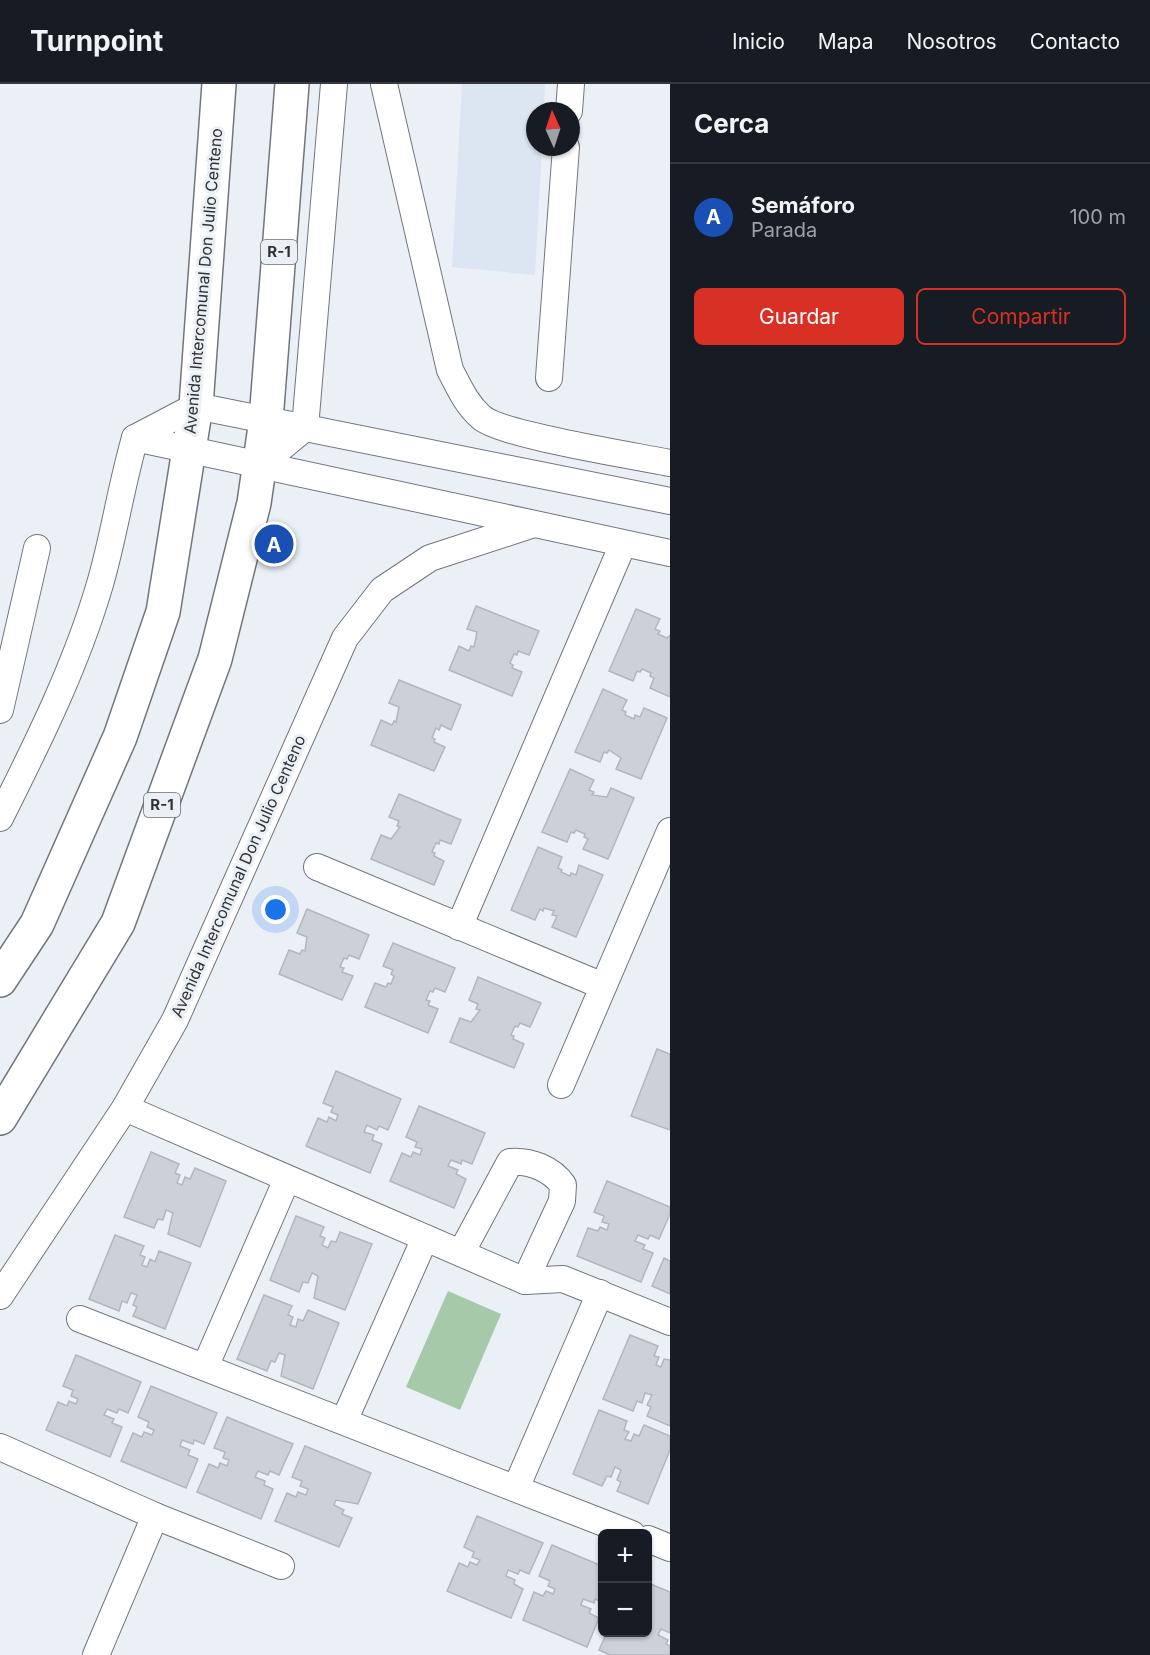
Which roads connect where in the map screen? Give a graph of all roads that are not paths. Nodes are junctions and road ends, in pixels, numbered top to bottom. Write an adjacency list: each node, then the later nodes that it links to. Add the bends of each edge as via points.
1 (219, 84): 9 (main road, Avenida Intercomunal Don Julio Centeno)
2 (292, 84): 10 (main road, R-1)
3 (334, 84): 11 (street)
4 (384, 84): 14 (street, via 450,370 465,399 482,419 509,430)
5 (571, 84): 6 (street)
6 (570, 102)
7 (565, 156): 8 (street)
8 (549, 378)
9 (196, 406): 10 (street); 12 (street); 13 (main road, Avenida Intercomunal Don Julio Centeno)
10 (266, 420): 11 (street); 15 (main road, R-1)
11 (305, 428): 15 (street); 16 (street)
12 (135, 438): 13 (street); 22 (street, via 100,584 67,678)
13 (188, 450): 15 (street); 26 (main road, Avenida Intercomunal Don Julio Centeno, via 164,612 120,737 37,924)
14 (670, 463)
15 (260, 465): 17 (street); 30 (main road, R-1, via 215,659 118,923)
16 (670, 501)
17 (531, 525): 18 (street); 29 (street, Avenida Intercomunal Don Julio Centeno, via 430,558 382,590 345,638 180,1010)
18 (623, 544): 20 (street); 25 (street)
19 (37, 548): 21 (street)
20 (670, 553)
21 (1, 704)
22 (0, 818)
23 (670, 831): 27 (street)
24 (317, 867): 25 (street)
25 (459, 927): 27 (street)
26 (0, 980)
27 (603, 986): 28 (street)
28 (561, 1085)
29 (125, 1108): 31 (street); 36 (street, Avenida Intercomunal Don Julio Centeno)
30 (0, 1118)
31 (287, 1179): 32 (street); 39 (street)
32 (425, 1238): 33 (street); 40 (street)
33 (461, 1253): 34 (street); 34 (street, via 510,1162 523,1161 556,1174 563,1185 562,1201)
34 (525, 1281): 35 (street, via 563,1279)
35 (600, 1293): 38 (street); 42 (street)
36 (0, 1296)
37 (80, 1319): 39 (street)
38 (670, 1322)
39 (205, 1367): 40 (street)
40 (344, 1421): 42 (street)
41 (0, 1447): 43 (street)
42 (516, 1488): 44 (street)
43 (155, 1516): 47 (street); 48 (street)
44 (622, 1529)
45 (652, 1541): 46 (street)
46 (670, 1548)
47 (280, 1566)
48 (96, 1655)

